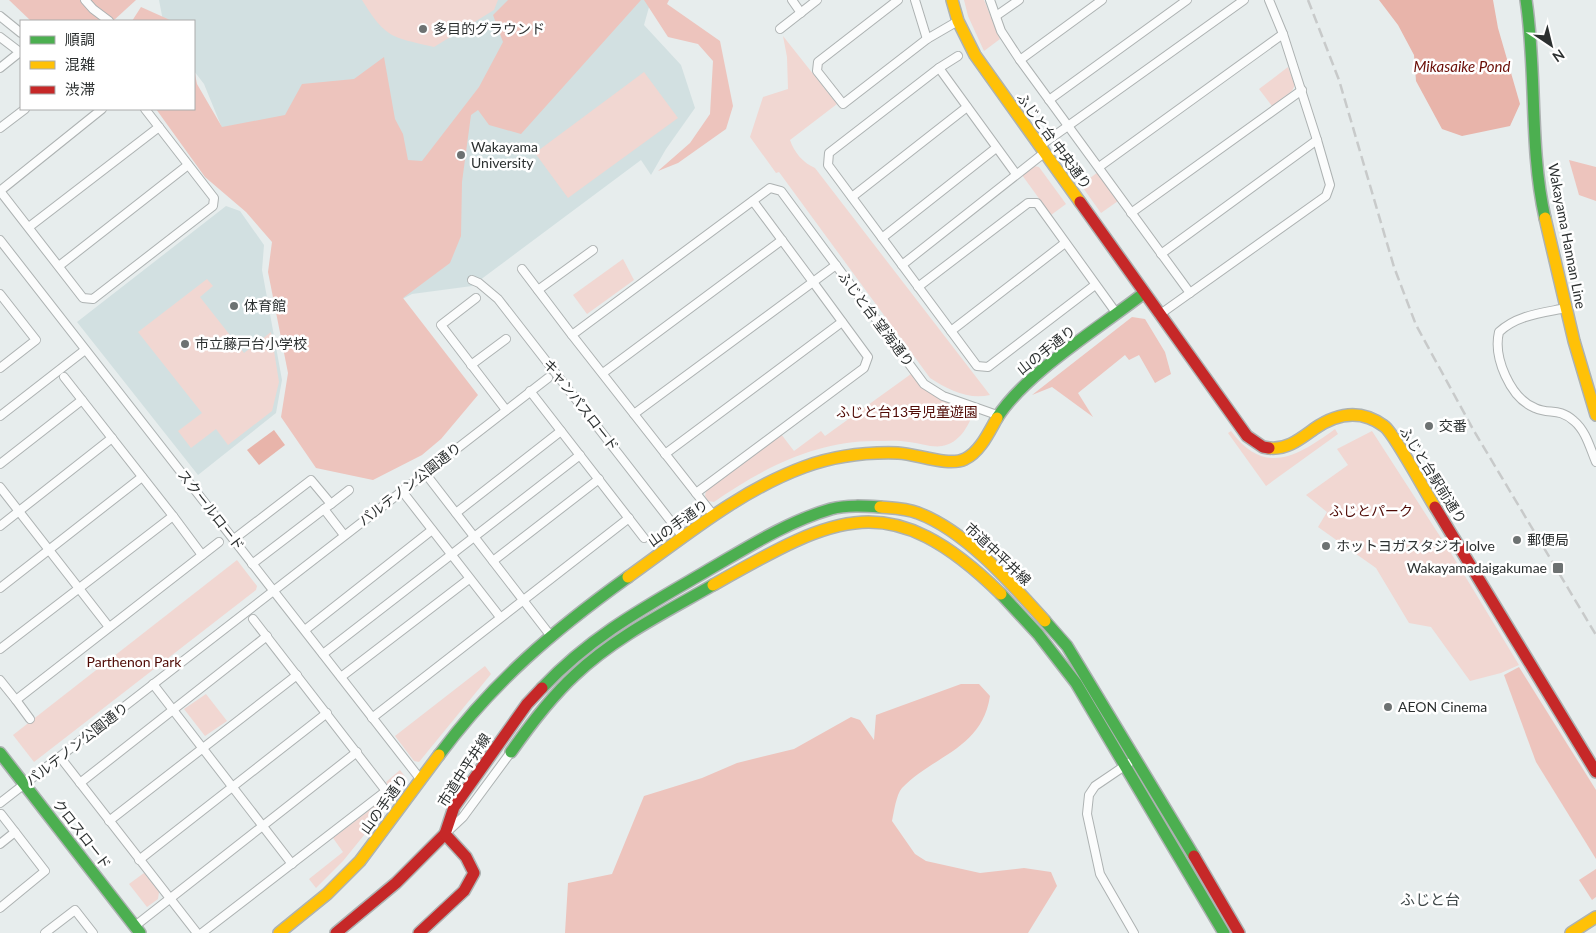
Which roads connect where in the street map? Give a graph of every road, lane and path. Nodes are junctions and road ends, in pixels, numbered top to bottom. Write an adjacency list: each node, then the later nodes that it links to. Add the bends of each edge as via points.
1 (85, 0): 17 (street)
2 (792, 0): 14 (street)
3 (817, 0): 14 (street)
4 (898, 0): 23 (street, via 818,62 817,71 843,104)
5 (916, 0): 23 (street)
6 (952, 0): 18 (main road, ふじと台 中央通り)
7 (990, 0): 16 (street)
8 (1019, 0): 16 (street)
9 (1102, 0): 27 (street)
10 (1187, 0): 31 (street)
11 (1244, 0): 36 (street)
12 (1268, 0): 21 (street)
13 (1526, 0): 70 (main road, Wakayama Hannan Line, via 1531,34 1537,164 1549,238)
14 (801, 13): 19 (street)
15 (0, 16): 20 (street)
16 (996, 16): 27 (street, via 1001,32)
17 (108, 20)
18 (958, 21): 23 (street); 41 (main road, ふじと台 中央通り, via 975,55)
19 (780, 29)
20 (20, 32)
21 (1283, 34): 30 (street); 43 (street)
22 (0, 37): 24 (street)
23 (927, 39)
24 (20, 52)
25 (20, 54): 28 (street)
26 (958, 56): 29 (street)
27 (1020, 60): 31 (street)
28 (0, 68)
29 (939, 68): 32 (street); 46 (street, via 829,153 828,165)
30 (1302, 90): 39 (street); 48 (street)
31 (1049, 100): 36 (street)
32 (968, 107): 40 (street); 46 (street)
33 (24, 110): 38 (street)
34 (101, 110): 45 (street)
35 (146, 110): 37 (street)
36 (1068, 126): 41 (street); 43 (street)
37 (159, 127): 42 (street); 49 (street)
38 (0, 128)
39 (1317, 140): 55 (street); 65 (street, via 1330,185 1326,196)
40 (996, 148): 44 (street); 50 (street)
41 (1042, 149): 44 (street); 67 (main road, ふじと台 中央通り)
42 (188, 165): 58 (street); 58 (street, via 214,198 213,206 93,299 83,298)
43 (1098, 168): 48 (street)
44 (1016, 174): 57 (street)
45 (0, 191): 49 (street)
46 (852, 197): 50 (street)
47 (753, 201): 52 (street); 56 (street, ふじと台 望海通り, via 770,188 781,191); 75 (street)
48 (1132, 213): 55 (street)
49 (29, 228): 58 (street)
50 (882, 238): 57 (street)
51 (0, 240): 77 (street, スクールロード)
52 (782, 240): 61 (street); 80 (street)
53 (1065, 243): 62 (street); 63 (street, via 1037,203 1028,203); 74 (street)
54 (593, 250): 64 (street)
55 (1161, 254): 65 (street)
56 (836, 265): 61 (street); 87 (street, ふじと台 望海通り, via 924,384 942,396)
57 (902, 265): 63 (street)
58 (59, 266)
59 (522, 269): 64 (street)
60 (472, 280): 114 (street, キャンパスロード, via 498,299)
61 (813, 282): 73 (street); 86 (street)
62 (1095, 285): 71 (street); 74 (street, via 988,367 977,366)
63 (918, 287): 74 (street)
64 (538, 290): 75 (street)
65 (1190, 293): 72 (street)
66 (0, 294): 69 (street)
67 (1144, 294): 71 (main road, 山の手通り); 72 (main road)
68 (476, 298): 78 (street, via 441,325)
69 (3, 304): 79 (street, via 36,340)
70 (1566, 308): 88 (main road, Wakayama Hannan Line); 94 (street, via 1523,317 1506,325 1498,332 1497,349 1517,394 1534,408 1557,410 1576,422)
71 (1117, 314): 87 (main road, 山の手通り, via 1023,387)
72 (1159, 315): 151 (main road, ふじと台駅前通り, via 1247,436 1263,447 1276,449 1294,442 1342,415 1358,413 1372,417 1386,427)
73 (842, 322): 92 (street); 102 (street, via 868,357 864,368)
74 (951, 331)
75 (572, 335): 80 (street)
76 (506, 339): 78 (street)
77 (85, 350): 89 (street); 115 (street, スクールロード)
78 (472, 366): 85 (street)
79 (0, 368)
80 (603, 373): 86 (street)
81 (64, 377): 84 (street)
82 (548, 378): 83 (street, パルテノン公園通り)
83 (530, 392): 85 (street, パルテノン公園通り); 90 (street)
84 (82, 400): 91 (street); 95 (street)
85 (506, 410): 96 (street, パルテノン公園通り)
86 (634, 414): 92 (street)
87 (996, 415): 107 (main road, 山の手通り, via 978,447 965,459 951,463 916,454 884,453 824,460 766,483)
88 (1596, 415)
89 (0, 416)
90 (561, 431): 93 (street); 105 (street)
91 (112, 438): 97 (street); 104 (street)
92 (665, 454): 102 (street)
93 (580, 455): 98 (street); 112 (street)
94 (1596, 462)
95 (0, 464)
96 (425, 473): 101 (street, パルテノン公園通り); 105 (street)
97 (142, 477): 106 (street); 117 (street)
98 (599, 479): 108 (street); 120 (street)
99 (0, 487): 104 (street)
100 (349, 490): 103 (street)
101 (402, 491): 110 (street); 111 (street, パルテノン公園通り)
102 (696, 493): 107 (street)
103 (328, 507): 111 (street); 115 (street, via 314,478); 121 (street)
104 (19, 511): 109 (street); 117 (street)
105 (456, 513): 112 (street)
106 (173, 516): 118 (street); 124 (street)
107 (714, 516): 114 (main road, 山の手通り)
108 (629, 518): 113 (street); 126 (street)
109 (0, 526)
110 (432, 530): 119 (street); 130 (street)
111 (344, 535): 125 (street, パルテノン公園通り)
112 (474, 536): 119 (street); 120 (street)
113 (644, 538)
114 (684, 538): 131 (main road, 山の手通り)
115 (234, 539): 121 (street, スクールロード)
116 (219, 542): 118 (street)
117 (49, 549): 123 (street); 124 (street)
118 (202, 554): 129 (street)
119 (450, 554): 122 (street); 134 (street)
120 (493, 560): 126 (street)
121 (252, 564): 125 (street, スクールロード)
122 (469, 579): 127 (street); 136 (street)
123 (0, 588)
124 (79, 589): 129 (street); 133 (street)
125 (273, 591): 130 (street, スクールロード); 138 (street, パルテノン公園通り)
126 (522, 599): 127 (street); 131 (street)
127 (500, 617): 142 (street)
128 (253, 619): 132 (street)
129 (109, 627): 139 (street)
130 (305, 630): 134 (street, スクールロード)
131 (550, 635): 152 (main road, 山の手通り, via 485,698)
132 (267, 636): 135 (street); 140 (street)
133 (0, 649)
134 (323, 654): 136 (street, スクールロード)
135 (297, 675): 141 (street); 144 (street)
136 (341, 678): 142 (street, スクールロード)
137 (0, 680): 139 (street)
138 (153, 684): 140 (street); 148 (street, パルテノン公園通り)
139 (16, 700): 143 (street)
140 (173, 710): 144 (street); 153 (street)
141 (327, 713): 145 (street); 155 (street)
142 (372, 718): 152 (street, スクールロード)
143 (30, 719)
144 (204, 748): 155 (street); 158 (street)
145 (357, 752): 159 (street); 164 (street, via 386,791)
146 (511, 752): 150 (main road, 市道中平井線, via 576,674 644,624 763,556 811,534 841,524 876,521 917,530 972,567 1058,658); 161 (street, 市道中平井線, via 462,817)
147 (0, 753): 154 (main road, クロスロード)
148 (60, 757): 153 (street); 154 (street, パルテノン公園通り)
149 (1137, 759): 150 (street); 161 (main road, 市道中平井線, via 1067,646 982,555 961,537 918,513 876,505 854,506 832,510 783,528 640,609 588,643 527,704 454,807); 178 (main road, 市道中平井線)
150 (1126, 766): 176 (street, via 1095,786 1090,795 1088,814 1100,874); 177 (main road, 市道中平井線)
151 (1596, 772)
152 (421, 780): 173 (main road, 山の手通り, via 370,849 308,911)
153 (80, 782): 158 (street)
154 (24, 784): 156 (street, パルテノン公園通り); 168 (main road, クロスロード)
155 (233, 786): 159 (street); 163 (street)
156 (0, 803)
157 (1, 814): 160 (street)
158 (110, 821): 163 (street)
159 (262, 825): 164 (street); 165 (street)
160 (15, 832): 162 (street); 166 (street, via 45,871)
161 (445, 834): 174 (main road, via 396,883); 175 (main road, via 464,854 474,874 464,891)
162 (0, 844)
163 (139, 860): 165 (street)
164 (292, 864): 172 (street)
165 (170, 899): 168 (street); 171 (street)
166 (0, 908)
167 (1596, 917): 179 (main road)
168 (138, 929)
169 (45, 933): 170 (street, via 75,910)
170 (93, 933)
171 (197, 933)
172 (202, 933)
173 (279, 933)
174 (336, 933)
175 (419, 933)
176 (1134, 933)
177 (1224, 933)
178 (1239, 933)
179 (1571, 933)

